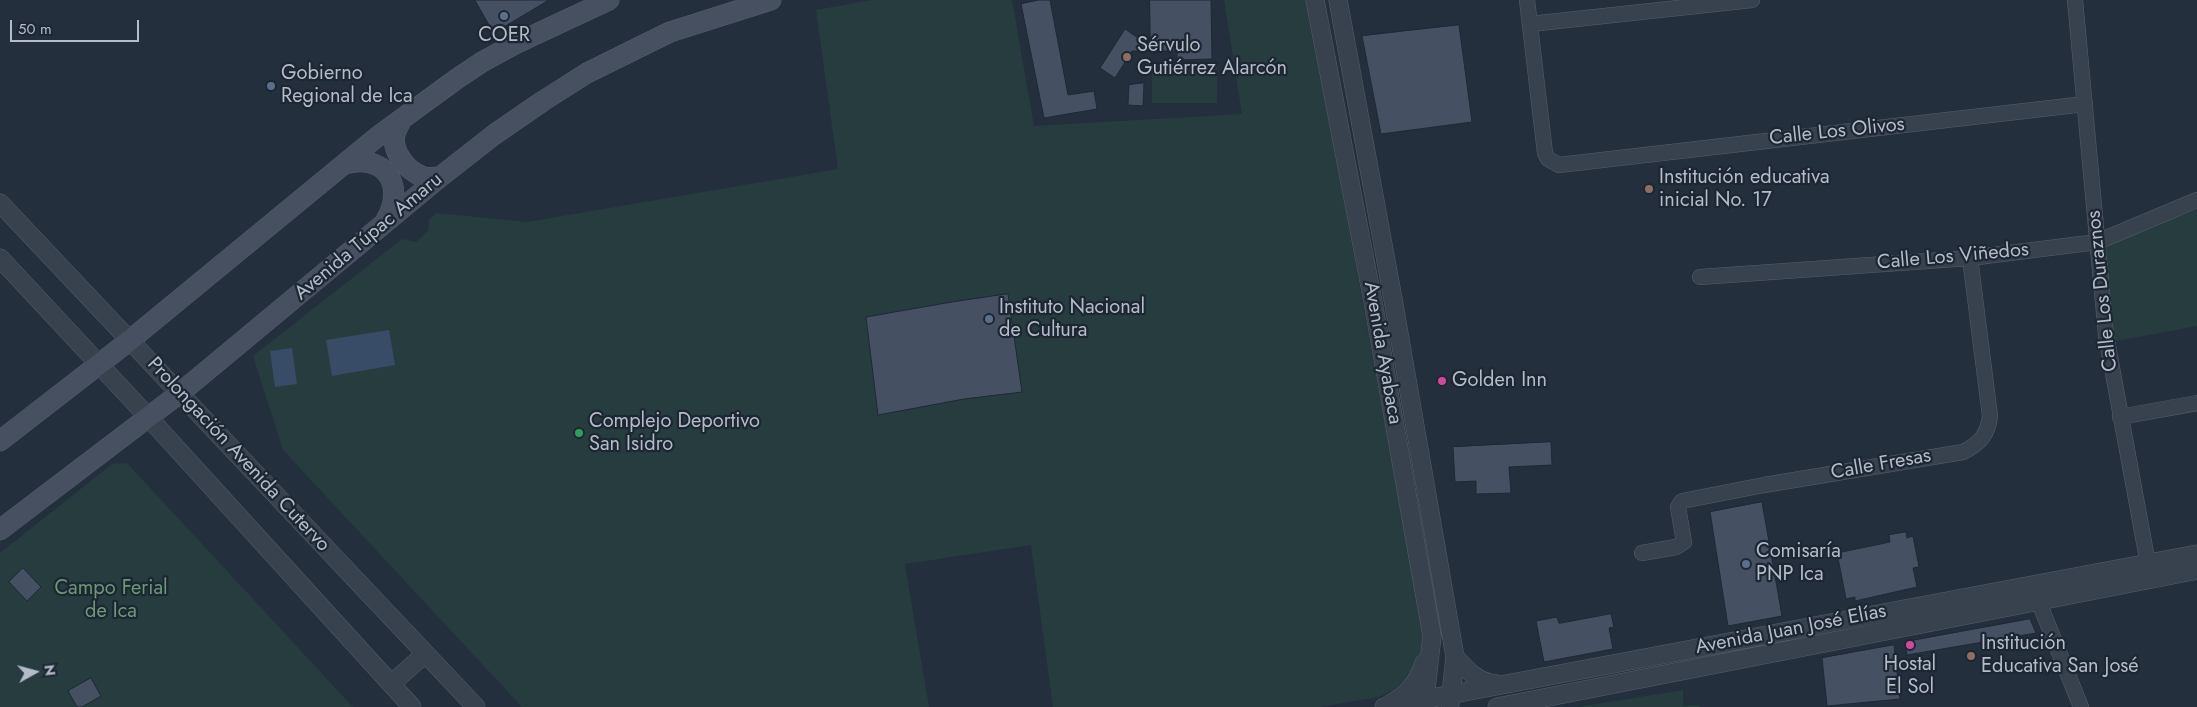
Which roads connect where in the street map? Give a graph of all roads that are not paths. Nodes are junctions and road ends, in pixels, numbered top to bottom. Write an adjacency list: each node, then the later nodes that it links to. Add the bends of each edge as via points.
1 (609, 0): 10 (main road, via 482,62)
2 (771, 0): 12 (main road, Avenida Túpac Amaru, via 670,32 587,73 495,134)
3 (1316, 0): 33 (street, Avenida Ayabaca)
4 (1338, 0): 35 (street, Avenida Ayabaca)
5 (1527, 0): 8 (street)
6 (1752, 0): 8 (street)
7 (2075, 0): 9 (street, Calle Los Duraznos)
8 (1530, 24): 9 (street, Calle Los Olivos, via 1545,153 1548,159 1559,165)
9 (2085, 104): 16 (street, Calle Los Duraznos)
10 (402, 120): 11 (main road); 12 (main road, via 395,136 396,149 404,163 425,177)
11 (345, 164): 15 (main road, via 357,160 369,163 390,176 395,200); 20 (main road)
12 (440, 177): 15 (main road, Avenida Túpac Amaru)
13 (2197, 200): 16 (street, Calle Los Viñedos)
14 (0, 203): 20 (street, Prolongación Avenida Cutervo)
15 (385, 222): 22 (main road, Avenida Túpac Amaru)
16 (2097, 242): 18 (street, Calle Los Viñedos); 24 (street, Calle Los Duraznos, via 2106,335)
17 (0, 258): 21 (street, Prolongación Avenida Cutervo)
18 (1970, 258): 19 (street, Calle Los Viñedos); 28 (street, Calle Fresas, via 1990,416 1983,438 1974,447 1963,452 1682,502 1678,507 1684,542 1676,547)
19 (1700, 277)
20 (129, 340): 21 (main road); 22 (street, Prolongación Avenida Cutervo)
21 (98, 363): 25 (street, Prolongación Avenida Cutervo); 26 (main road)
22 (180, 394): 25 (main road, Avenida Túpac Amaru); 34 (street, Prolongación Avenida Cutervo)
23 (2197, 403): 24 (street)
24 (2120, 417): 30 (street, Calle Los Duraznos)
25 (149, 418): 27 (main road, Avenida Túpac Amaru); 36 (street, Prolongación Avenida Cutervo)
26 (0, 440)
27 (0, 530)
28 (1642, 553)
29 (2197, 554): 30 (street, Avenida Juan José Elías)
30 (2149, 570): 31 (street, Avenida Juan José Elías); 32 (street, Avenida Juan José Elías)
31 (2197, 570)
32 (2036, 592): 37 (street, Avenida Juan José Elías); 40 (street, Avenida Juan José Elías); 44 (street)
33 (1432, 636): 39 (street, Avenida Ayabaca); 43 (street, via 1418,680 1398,700)
34 (425, 654): 36 (street); 42 (street, Prolongación Avenida Cutervo)
35 (1455, 657): 37 (street, via 1481,681); 38 (street, Avenida Ayabaca)
36 (391, 684): 41 (street, Prolongación Avenida Cutervo)
37 (1510, 684): 38 (street, Avenida Juan José Elías)
38 (1450, 701): 39 (street, Avenida Juan José Elías)
39 (1425, 703): 43 (street, Avenida Juan José Elías)
40 (1503, 706)
41 (412, 707)
42 (476, 707)
43 (1383, 707)
44 (2081, 707)

